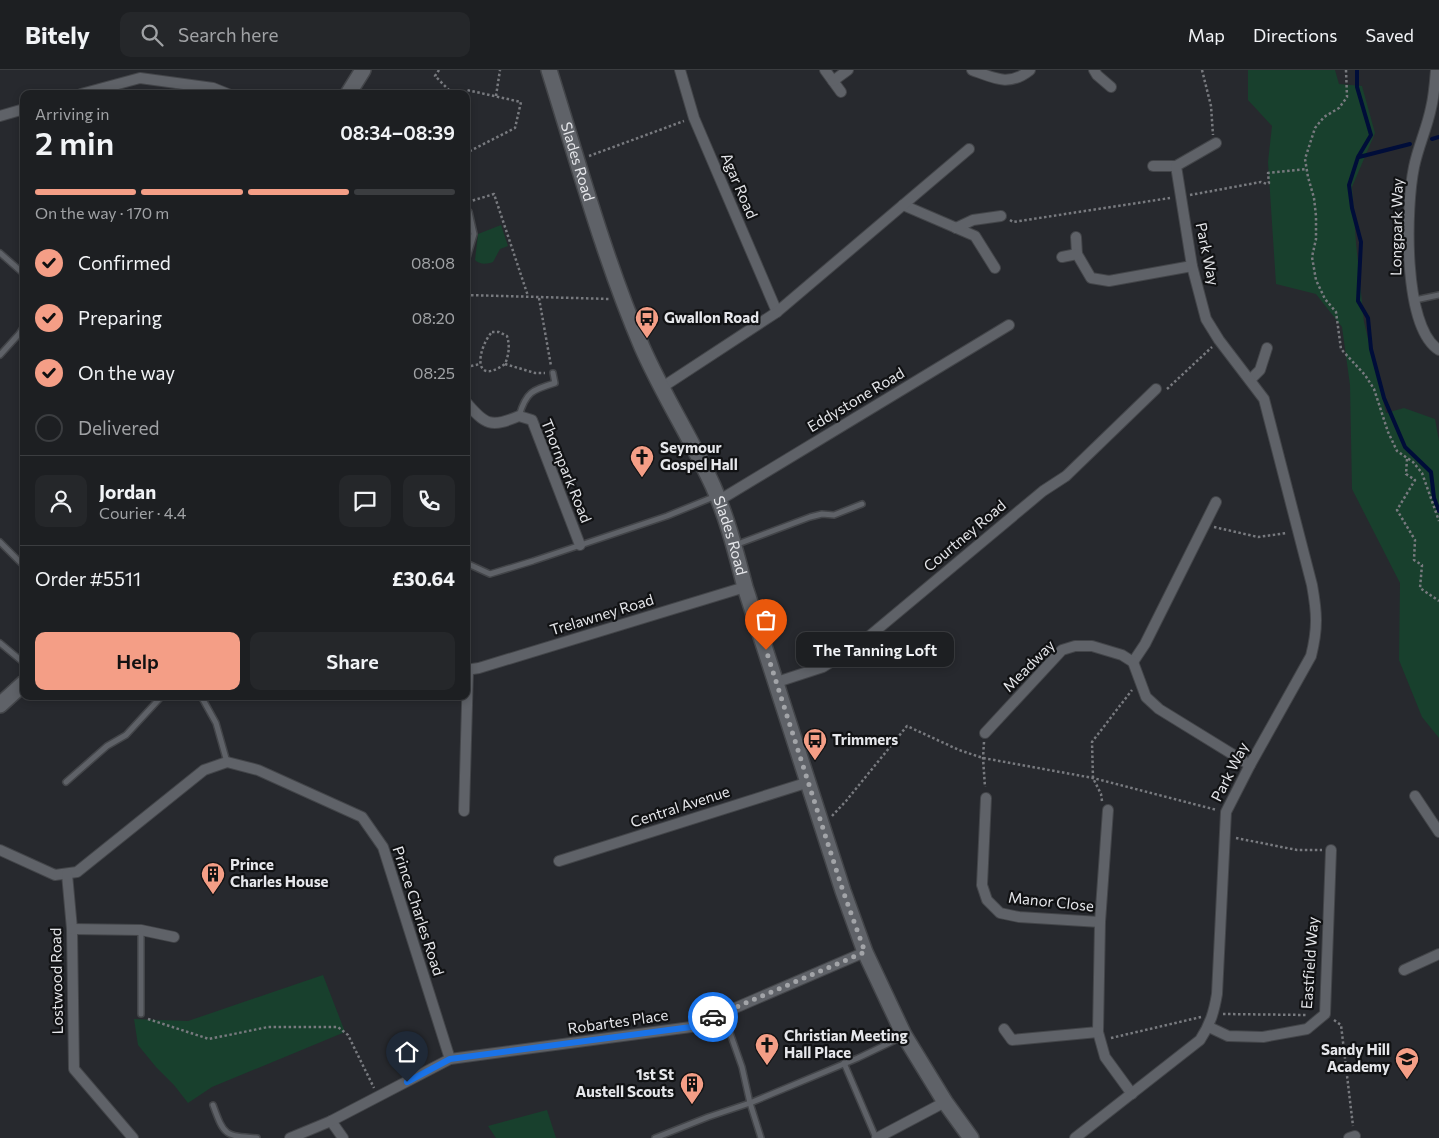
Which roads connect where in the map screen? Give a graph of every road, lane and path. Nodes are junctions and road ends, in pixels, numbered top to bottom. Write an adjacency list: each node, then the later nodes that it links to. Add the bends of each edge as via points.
1 (363, 70): 18 (street)
2 (439, 70): 19 (path, via 435,76)
3 (500, 70): 22 (path)
4 (549, 70): 29 (street, Slades Road)
5 (680, 70): 25 (street, Agar Road)
6 (825, 70): 14 (street)
7 (848, 70): 14 (street)
8 (972, 70): 9 (street, via 1009,80 1017,79)
9 (1030, 70)
10 (1094, 70): 15 (street)
11 (1202, 70): 26 (path)
12 (1346, 70): 32 (path, via 1347,97 1315,128 1306,159)
13 (1436, 70): 52 (street, Longpark Way, via 1432,106 1414,166 1409,273)
14 (833, 81): 21 (street)
15 (1111, 87)
16 (96, 90): 17 (street, via 140,78)
17 (218, 90)
18 (350, 90)
19 (449, 90)
20 (470, 91): 22 (path)
21 (841, 92)
22 (496, 96): 28 (path, via 521,102 515,128)
23 (20, 110): 24 (street)
24 (0, 116)
25 (694, 118): 29 (path); 53 (street, Agar Road)
26 (1216, 143): 31 (street)
27 (969, 149): 35 (street)
28 (470, 151)
29 (578, 160): 50 (street, Slades Road)
30 (1153, 166): 31 (street)
31 (1176, 166): 33 (street, Park Way)
32 (1307, 169): 33 (path, via 1268,173 1269,183 1266,184 1262,182); 69 (path, via 1316,216 1312,257 1316,280 1336,312 1342,349 1374,389 1396,451)
33 (1181, 197): 36 (path, via 1013,222); 44 (street, Park Way)
34 (470, 202): 49 (path, via 494,194)
35 (903, 205): 38 (street); 53 (street)
36 (1001, 216): 38 (street, via 973,220)
37 (470, 219): 40 (lane, via 474,234)
38 (956, 228): 45 (street, via 975,236)
39 (1076, 237): 42 (street)
40 (470, 248)
41 (0, 253): 46 (lane)
42 (1078, 254): 43 (street); 44 (street, via 1091,278 1110,281)
43 (1062, 257)
44 (1192, 266): 56 (street, Park Way, via 1206,318)
45 (995, 268)
46 (20, 270)
47 (470, 295): 49 (path)
48 (1439, 295): 52 (lane)
49 (528, 296): 51 (path)
50 (623, 296): 51 (path, via 611,300); 65 (street, Slades Road)
51 (538, 297): 63 (path)
52 (1415, 300): 58 (street, Longpark Way, via 1421,327)
53 (776, 312): 65 (street)
54 (1009, 325): 70 (street, Eddystone Road)
55 (20, 332): 59 (lane)
56 (1219, 340): 64 (street, Park Way); 66 (path, via 1164,391)
57 (1267, 348): 64 (street, via 1260,370)
58 (1439, 350)
59 (0, 355)
60 (480, 364): 61 (path, via 485,372 492,372); 61 (path, via 485,340 492,332 507,336 510,345); 62 (path)
61 (505, 364): 63 (path, via 535,373)
62 (470, 366)
63 (553, 373): 68 (lane, via 555,383 535,389 524,401)
64 (1250, 380): 75 (street, Park Way, via 1264,399)
65 (661, 388): 70 (street, Slades Road)
66 (1156, 389): 88 (street, Courtney Road, via 1066,476 1042,490 861,643 823,667)
67 (470, 409): 68 (street, Thornpark Road, via 484,422 506,422)
68 (519, 416): 77 (street, Thornpark Road, via 532,420)
69 (1407, 458): 73 (path, via 1422,473); 82 (path, via 1406,474 1415,480 1397,510 1415,540 1414,560 1422,565 1420,588)
70 (717, 498): 77 (lane); 78 (street, Slades Road)
71 (1216, 502): 74 (street)
72 (862, 504): 78 (lane, via 834,515 810,517)
73 (1439, 521)
74 (1205, 525): 75 (path, via 1258,536); 85 (street)
75 (1298, 532): 97 (street, Park Way, via 1317,612 1316,636 1311,656)
76 (0, 542): 79 (lane)
77 (580, 545): 80 (lane, via 490,574)
78 (734, 545): 81 (street, Slades Road)
79 (20, 562)
80 (470, 565)
81 (745, 586): 86 (street, Trelawney Road); 88 (street, Slades Road)
82 (1439, 601)
83 (0, 643): 84 (lane)
84 (20, 660)
85 (1133, 662): 87 (street); 94 (street, Meadway, via 1122,655 1092,646 1062,650)
86 (470, 670)
87 (1140, 681): 97 (street, via 1146,697 1159,709); 98 (path, via 1092,742)
88 (777, 682): 100 (street, Slades Road)
89 (20, 687): 93 (street)
90 (158, 700): 99 (lane, via 126,735 106,746)
91 (203, 700): 96 (lane, via 216,723)
92 (466, 700): 104 (street)
93 (0, 705)
94 (985, 733): 95 (path)
95 (983, 758): 98 (path); 102 (path); 106 (path, via 907,726)
96 (227, 762): 112 (street, via 204,770 77,872); 126 (street, Prince Charles Road, via 258,770 362,818 383,847)
97 (1250, 765): 105 (street, Park Way)
98 (1093, 778): 103 (path, via 1101,794 1103,810); 105 (path)
99 (66, 782)
100 (809, 782): 106 (street, Slades Road); 111 (street, Central Avenue)
101 (1415, 796): 107 (street)
102 (986, 798): 113 (street, Manor Close, via 982,885 987,900 1000,913 1019,917)
103 (1108, 810): 113 (street, Manor Close)
104 (464, 811)
105 (1226, 812): 108 (street, Park Way)
106 (823, 825): 117 (street, Slades Road)
107 (1439, 832)
108 (1223, 836): 110 (path, via 1296,850); 122 (street, Park Way, via 1217,994)
109 (0, 850): 112 (street, via 55,875)
110 (1330, 850): 122 (street, Eastfield Way, via 1325,1014 1307,1029 1264,1037 1228,1036)
111 (559, 861)
112 (67, 874): 114 (street, Lostwood Road)
113 (1100, 922): 124 (street, Manor Close)
114 (72, 929): 115 (street); 134 (street, Lostwood Road, via 74,1069)
115 (141, 930): 116 (street); 121 (lane)
116 (174, 937)
117 (865, 952): 120 (street, Robartes Place); 125 (street, Slades Road)
118 (1439, 954): 119 (street)
119 (1404, 970)
120 (723, 1013): 126 (street, Robartes Place, via 691,1027); 131 (lane, via 742,1067)
121 (140, 1014): 129 (path, via 150,1021 209,1040 268,1027 338,1027 348,1035)
122 (1209, 1027): 128 (street, Park Way, via 1200,1040)
123 (1004, 1029): 124 (street, via 1012,1040)
124 (1098, 1032): 128 (street, Manor Close, via 1105,1057)
125 (904, 1035): 127 (lane); 130 (street, Slades Road)
126 (450, 1059): 129 (street)
127 (844, 1063): 131 (lane); 140 (lane)
128 (1132, 1094): 142 (street, Park Way)
129 (378, 1097): 133 (street)
130 (946, 1102): 140 (street); 141 (street, Slades Road)
131 (750, 1103): 138 (lane); 139 (lane)
132 (213, 1105): 135 (lane, via 227,1133)
133 (331, 1121): 136 (street); 137 (street)
134 (133, 1138)
135 (257, 1138)
136 (290, 1138)
137 (343, 1138)
138 (655, 1138)
139 (761, 1138)
140 (877, 1138)
141 (971, 1138)
142 (1075, 1138)

